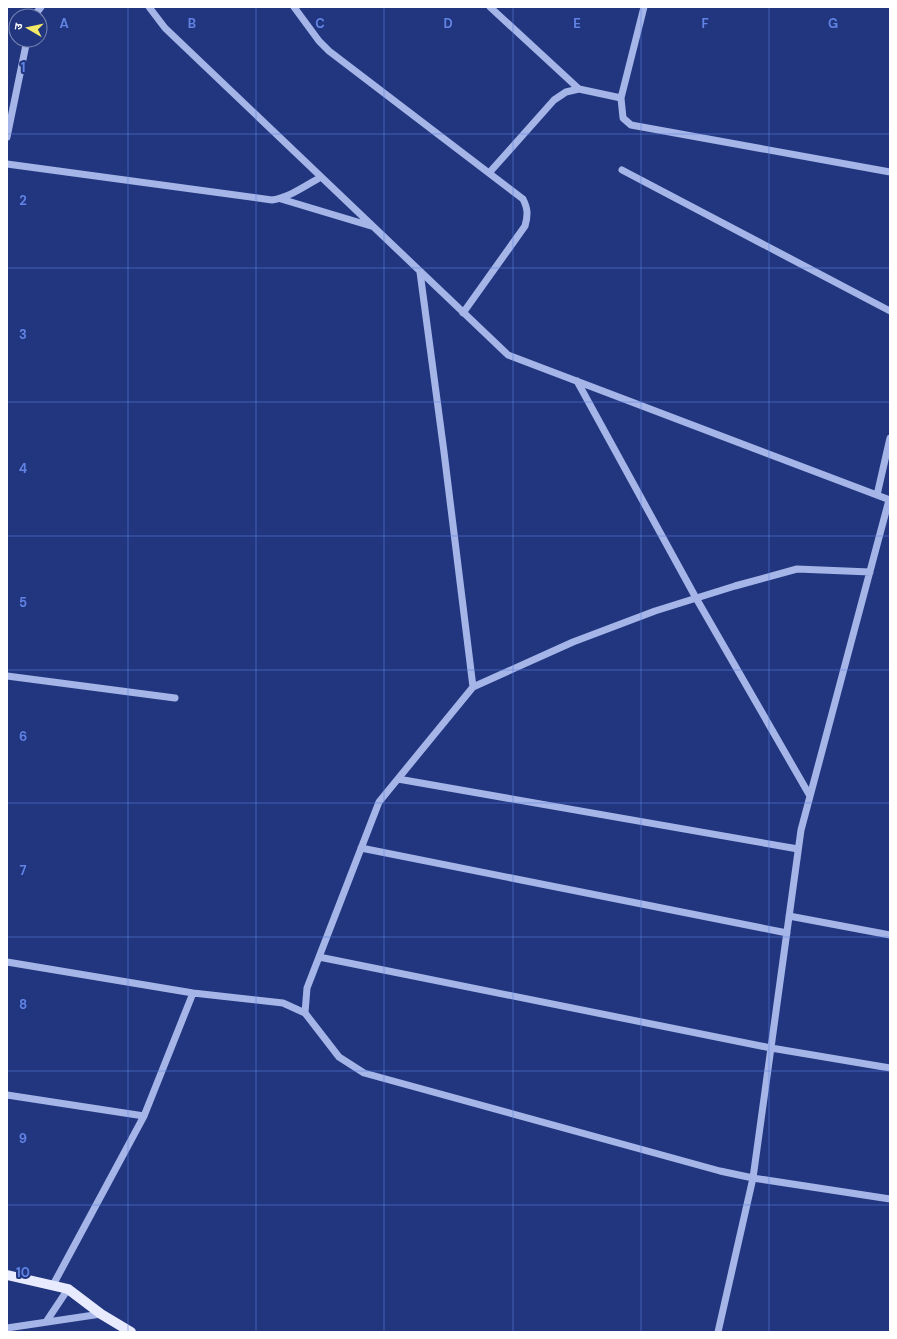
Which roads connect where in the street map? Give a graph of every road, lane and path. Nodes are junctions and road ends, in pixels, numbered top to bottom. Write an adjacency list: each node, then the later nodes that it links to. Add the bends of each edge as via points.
1 (149, 7): 13 (street, via 165,28)
2 (294, 7): 12 (street, via 329,51)
3 (490, 7): 6 (street)
4 (644, 7): 7 (street)
5 (26, 48): 8 (street)
6 (579, 89): 7 (street); 12 (street, via 566,92 554,100)
7 (621, 98): 11 (street, via 622,118 631,124)
8 (7, 137)
9 (7, 164): 14 (street, via 272,200)
10 (622, 170): 17 (street)
11 (890, 172)
12 (489, 173): 18 (street, via 523,199 528,207 527,216 524,226)
13 (321, 177): 14 (street); 15 (street)
14 (281, 199): 15 (street)
15 (373, 227): 16 (street)
16 (420, 272): 18 (street); 26 (street)
17 (890, 311)
18 (463, 313): 19 (street, via 508,355)
19 (577, 382): 21 (street); 24 (street)
20 (890, 438): 21 (street)
21 (877, 495): 22 (street)
22 (890, 500): 23 (street)
23 (870, 572): 24 (street, via 797,569); 29 (street)
24 (696, 598): 26 (street, via 573,642); 29 (street)
25 (7, 676): 27 (street)
26 (473, 687): 28 (street)
27 (175, 698)
28 (398, 779): 30 (street, via 379,802); 31 (street)
29 (810, 796): 31 (street)
30 (361, 848): 33 (street); 35 (street)
31 (798, 849): 32 (street)
32 (789, 916): 33 (street); 34 (street)
33 (787, 932): 39 (street)
34 (890, 935)
35 (320, 957): 38 (street, via 307,988); 39 (street)
36 (7, 962): 37 (street)
37 (192, 993): 38 (street, via 283,1003); 42 (street)
38 (305, 1013): 43 (street, via 339,1057 364,1073 720,1171)
39 (771, 1048): 40 (street); 43 (street)
40 (890, 1068)
41 (7, 1095): 42 (street)
42 (144, 1116): 46 (street)
43 (754, 1178): 44 (street); 52 (street)
44 (890, 1199)
45 (7, 1275): 46 (main road)
46 (53, 1286): 47 (main road)
47 (68, 1289): 48 (main road); 49 (street)
48 (101, 1314): 49 (street); 51 (main road)
49 (46, 1322): 50 (street)
50 (7, 1328)
51 (130, 1332)
52 (718, 1332)

